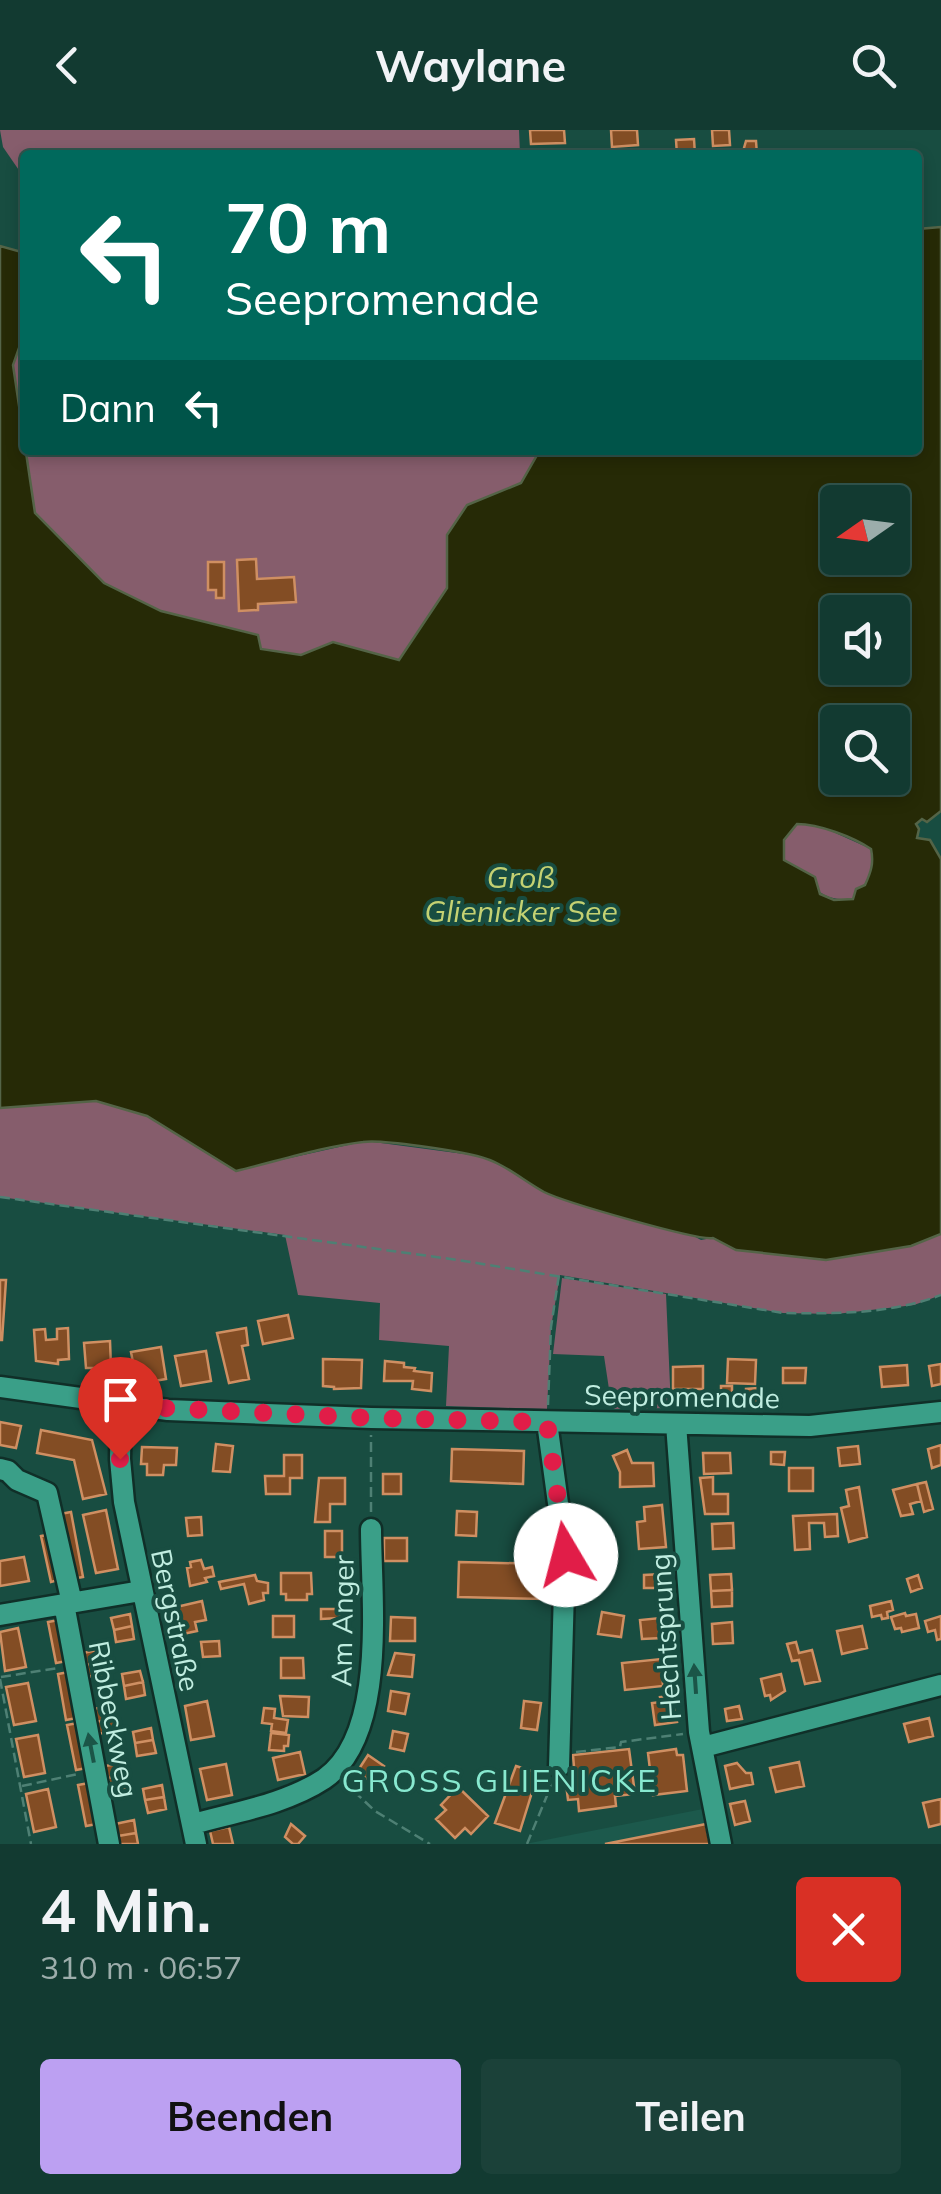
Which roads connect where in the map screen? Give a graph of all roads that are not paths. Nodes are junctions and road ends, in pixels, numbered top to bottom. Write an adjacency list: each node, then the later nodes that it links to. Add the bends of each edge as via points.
1 (0, 1387): 2 (street, Seepromenade)
2 (122, 1406): 4 (street, Seepromenade); 8 (street, Bergstraße, via 124,1502)
3 (941, 1412): 5 (street, Seepromenade, via 810,1426)
4 (547, 1422): 5 (street, Seepromenade); 13 (street, via 566,1555)
5 (676, 1424): 12 (street, Hechtsprung, one-way to 5)
6 (0, 1470): 9 (street, Ribbeckweg, via 47,1493)
7 (371, 1529): 14 (street, Am Anger, via 368,1701 353,1745 326,1777)
8 (141, 1591): 9 (street); 14 (street, Bergstraße)
9 (68, 1604): 10 (street); 15 (street, Ribbeckweg, one-way to 9)
10 (0, 1615)
11 (941, 1685): 12 (street)
12 (701, 1740): 16 (street, Hechtsprung)
13 (559, 1760)
14 (194, 1834)
15 (109, 1844)
16 (720, 1844)

